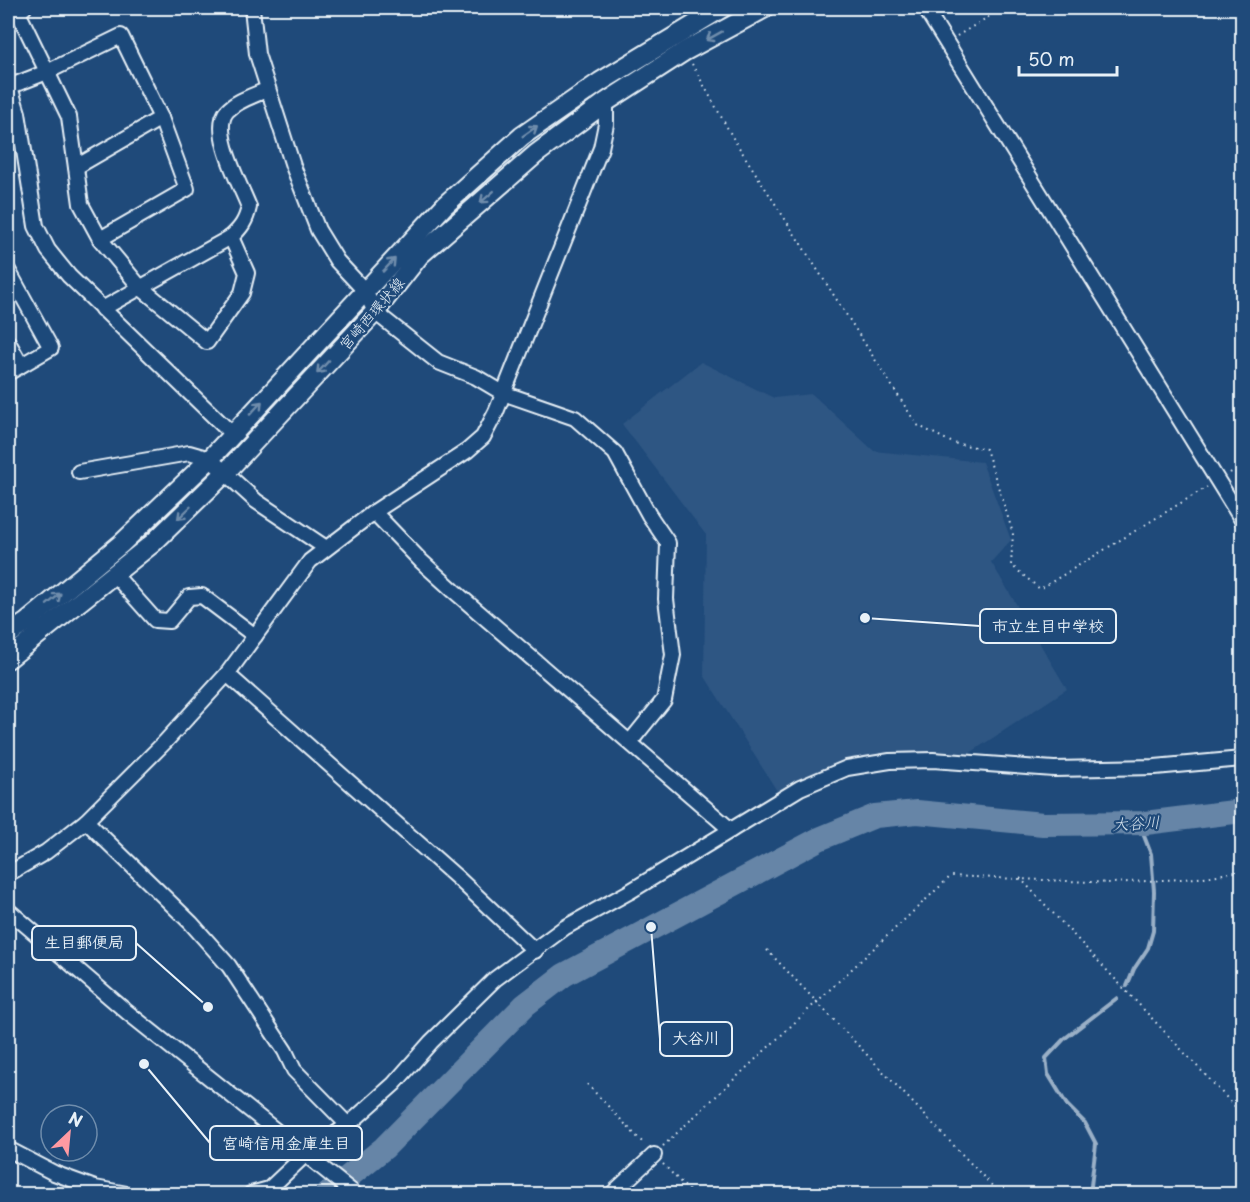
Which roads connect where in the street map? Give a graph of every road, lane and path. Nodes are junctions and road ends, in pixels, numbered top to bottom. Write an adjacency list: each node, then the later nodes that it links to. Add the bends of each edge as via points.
1 (24, 8): 9 (street, via 18,12)
2 (252, 8): 11 (street, via 257,54)
3 (722, 8): 19 (main road, 宮崎西環状線, one-way to 3, via 445,205 522,136 600,82)
4 (765, 8): 8 (main road, 宮崎西環状線, one-way to 8)
5 (925, 8): 7 (street)
6 (1003, 8): 7 (path)
7 (947, 43): 31 (street)
8 (685, 51): 12 (main road, 宮崎西環状線); 31 (path, via 733,138 917,425 953,443 986,449 1013,532 1011,565 1040,589)
9 (47, 72): 10 (street); 13 (street, via 121,36); 14 (street, via 69,117)
10 (9, 83): 20 (street, via 18,113 36,226 48,250)
11 (268, 89): 15 (street, via 235,105 226,112 222,123 222,140 249,207 247,219); 19 (street, via 318,230 337,261)
12 (606, 102): 21 (main road, 宮崎西環状線, one-way to 21, via 536,154 420,255); 25 (street, via 601,148)
13 (161, 118): 14 (street); 16 (street, via 187,189)
14 (76, 167): 16 (street, via 81,204)
15 (231, 237): 18 (street); 18 (street, via 247,273 242,293 207,342)
16 (100, 239): 18 (street)
17 (8, 270): 23 (street, via 51,348)
18 (140, 287): 20 (street)
19 (365, 291): 21 (street); 26 (main road, 宮崎西環状線, one-way to 19)
20 (102, 309): 26 (street)
21 (375, 312): 25 (street, via 438,362); 30 (main road, 宮崎西環状線, one-way to 30)
22 (8, 342): 23 (street)
23 (21, 365): 24 (street)
24 (8, 373)
25 (503, 393): 32 (street, via 483,437); 40 (street, via 575,418 615,453 668,543 666,599 673,655 664,700)
26 (232, 434): 27 (main road, 宮崎西環状線)
27 (210, 459): 29 (street, via 189,453); 30 (street); 36 (main road, 宮崎西環状線, one-way to 27, via 122,543)
28 (1242, 465): 31 (path)
29 (79, 472)
30 (226, 472): 34 (street, via 256,501); 35 (main road, 宮崎西環状線, one-way to 35, via 153,543)
31 (1217, 480): 33 (street)
32 (374, 512): 34 (street); 40 (street, via 454,591)
33 (1242, 520)
34 (326, 548): 37 (street, via 310,561)
35 (114, 574): 37 (street, via 155,620 169,621 189,597 202,596); 38 (main road, 宮崎西環状線)
36 (8, 635)
37 (255, 636): 39 (street)
38 (8, 658)
39 (227, 674): 42 (street); 49 (street)
40 (630, 742): 43 (street)
41 (1242, 759): 43 (street, via 1155,767 1054,769 933,760 890,761 847,768 800,788)
42 (86, 821): 45 (street, via 46,852); 53 (street, via 191,923 229,966 294,1070)
43 (731, 830): 49 (street, via 564,928)
44 (1242, 871): 46 (path, via 1112,883)
45 (8, 874)
46 (1020, 878): 50 (path, via 951,876); 52 (path)
47 (8, 910): 55 (street)
48 (768, 950): 50 (path)
49 (535, 951): 53 (street, via 495,979 394,1084)
50 (817, 1004): 56 (path); 57 (path)
51 (587, 1084): 56 (path)
52 (1242, 1114)
53 (348, 1125): 55 (street)
54 (8, 1149): 58 (street, via 54,1173 95,1188)
55 (305, 1155): 59 (street, via 268,1189); 60 (street)
56 (654, 1155): 61 (street); 62 (path)
57 (995, 1189): 63 (path); 64 (path)
58 (127, 1194)
59 (250, 1194)
60 (355, 1194)
61 (612, 1194)
62 (692, 1194)
63 (989, 1194)
64 (1000, 1194)

